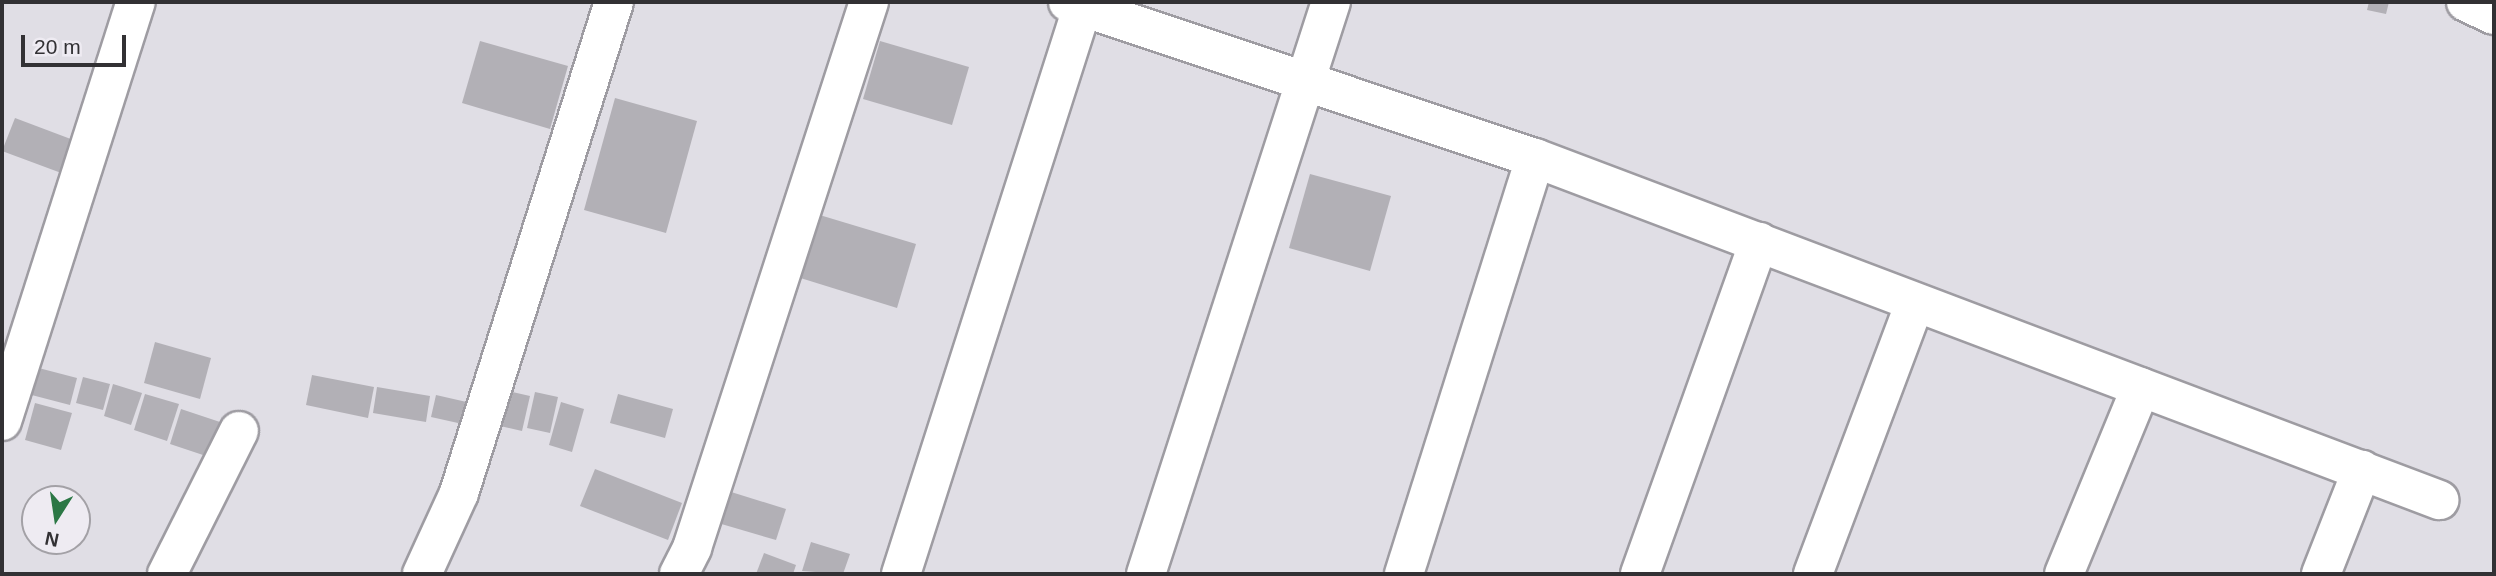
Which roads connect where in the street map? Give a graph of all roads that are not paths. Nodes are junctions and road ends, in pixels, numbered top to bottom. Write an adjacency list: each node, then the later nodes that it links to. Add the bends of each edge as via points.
1 (136, 2): 13 (street)
2 (614, 2): 18 (street, via 459,493)
3 (869, 2): 19 (street, via 696,536)
4 (1331, 2): 8 (street)
5 (2466, 2): 7 (street)
6 (1078, 3): 8 (street); 20 (street)
7 (2494, 15)
8 (1303, 80): 9 (street); 21 (street)
9 (1535, 158): 10 (street); 22 (street)
10 (1759, 243): 11 (street); 23 (street)
11 (1915, 302): 12 (street); 24 (street)
12 (2141, 387): 15 (street); 25 (street)
13 (2, 421)
14 (239, 431): 17 (street)
15 (2362, 470): 16 (street); 26 (street)
16 (2440, 499)
17 (167, 574)
18 (422, 574)
19 (679, 574)
20 (901, 574)
21 (1146, 574)
22 (1404, 574)
23 (1640, 574)
24 (1813, 574)
25 (2064, 574)
26 (2321, 574)

